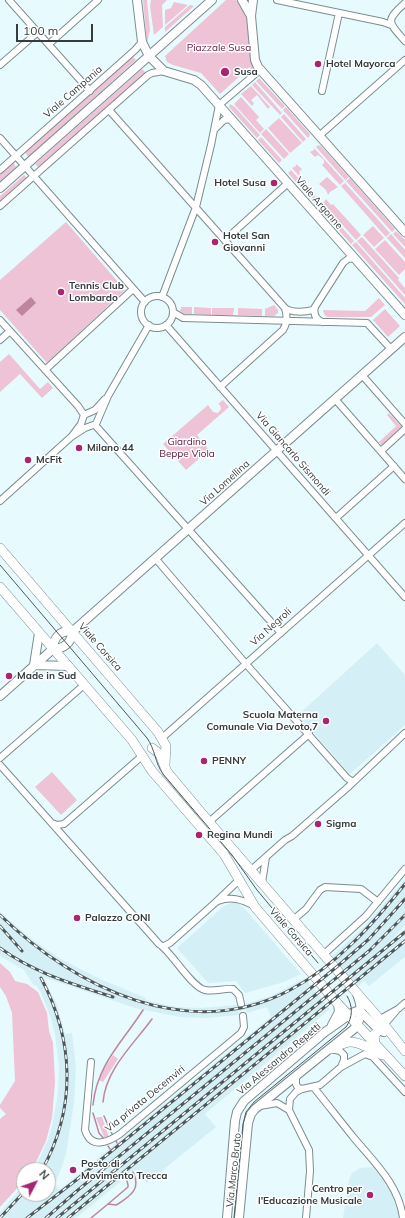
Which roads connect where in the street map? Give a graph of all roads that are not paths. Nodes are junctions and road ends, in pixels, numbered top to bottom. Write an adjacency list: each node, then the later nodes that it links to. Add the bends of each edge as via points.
1 (9, 0): 13 (street)
2 (98, 0): 16 (street)
3 (133, 0): 9 (street)
4 (212, 0): 17 (street)
5 (242, 0): 11 (street)
6 (253, 0): 11 (street)
7 (277, 0): 10 (street)
8 (405, 3): 12 (street, via 391,16)
9 (137, 4): 15 (street)
10 (339, 13): 12 (street); 23 (street)
11 (251, 16): 20 (street, via 255,60)
12 (391, 25): 14 (street)
13 (38, 32): 16 (street); 19 (street)
14 (405, 41)
15 (142, 42): 17 (street); 22 (street, Viale Campania)
16 (49, 44): 22 (street)
17 (149, 56): 21 (street); 31 (street)
18 (405, 60): 28 (street)
19 (0, 65)
20 (260, 70): 24 (street); 28 (street)
21 (164, 71): 24 (street, via 197,81); 25 (street, via 152,73)
22 (90, 90): 30 (street, Viale Campania)
23 (322, 91)
24 (219, 105): 26 (street, Viale Argonne); 27 (street)
25 (109, 110): 33 (street); 37 (street)
26 (231, 119): 27 (street, via 224,120); 34 (street, Viale Argonne)
27 (214, 130): 37 (street)
28 (319, 136): 38 (street)
29 (0, 138): 30 (street)
30 (15, 156): 31 (street); 32 (street, Viale Campania)
31 (25, 167): 33 (street); 35 (street)
32 (0, 170)
33 (33, 176): 36 (street); 41 (street)
34 (288, 183): 39 (street); 40 (street, Viale Argonne)
35 (0, 188)
36 (0, 206)
37 (196, 207): 39 (street); 42 (street)
38 (405, 232)
39 (225, 240): 45 (street)
40 (355, 258): 44 (street, via 343,263); 47 (street, Viale Argonne)
41 (133, 289): 43 (street); 57 (street)
42 (162, 297): 43 (street, via 154,297); 46 (street, via 171,304)
43 (145, 302): 51 (street, via 142,314 144,321)
44 (315, 307): 45 (street, via 308,311 290,311); 50 (street, via 316,317)
45 (285, 308): 49 (street)
46 (173, 312): 49 (street, via 183,318); 52 (street, via 171,320)
47 (405, 315)
48 (0, 320): 53 (street)
49 (286, 321): 50 (street); 59 (street, via 283,330)
50 (322, 322): 56 (street, via 367,323)
51 (149, 325): 52 (street, via 156,328); 60 (street)
52 (166, 325): 59 (street, Via Giancarlo Sismondi)
53 (10, 331): 55 (street); 57 (street)
54 (405, 337): 56 (street, Via Lomellina)
55 (0, 340)
56 (391, 349): 58 (street, Via Lomellina)
57 (46, 370): 63 (street, via 78,406)
58 (362, 375): 61 (street, Via Lomellina); 65 (street)
59 (220, 387): 68 (street, Via Giancarlo Sismondi)
60 (108, 396): 62 (street); 64 (street)
61 (335, 399): 68 (street, Via Lomellina); 69 (street)
62 (92, 412): 63 (street, via 87,412); 64 (street, via 96,414)
63 (83, 418): 64 (street, via 85,424); 67 (street)
64 (94, 424): 67 (street); 75 (street)
65 (405, 424)
66 (405, 429): 69 (street)
67 (71, 437): 72 (street)
68 (276, 450): 73 (street, Via Giancarlo Sismondi); 75 (street, Via Lomellina)
69 (381, 451): 70 (street)
70 (394, 466): 71 (street); 73 (street)
71 (405, 478)
72 (0, 501)
73 (336, 518): 77 (street, Via Giancarlo Sismondi)
74 (405, 523): 77 (street, Via Negroli)
75 (188, 529): 78 (street, Via Lomellina); 83 (street)
76 (0, 548): 81 (main road, Viale Corsica)
77 (368, 555): 80 (street, Via Giancarlo Sismondi); 83 (street, Via Negroli)
78 (155, 558): 81 (street, Via Lomellina); 85 (street)
79 (0, 587): 82 (main road)
80 (405, 597)
81 (72, 632): 84 (street, Via Lomellina, via 66,645); 84 (street, Via Lomellina, via 58,635); 92 (main road, Viale Corsica)
82 (39, 633): 84 (main road); 86 (street)
83 (281, 633): 85 (street, Via Negroli)
84 (53, 648): 86 (street); 87 (main road)
85 (246, 664): 91 (street); 92 (street, Via Negroli)
86 (34, 665): 87 (street); 89 (street)
87 (68, 666): 88 (main road)
88 (84, 685): 94 (main road, via 132,740); 95 (street)
89 (0, 696)
90 (405, 733): 98 (street)
91 (309, 734): 98 (street); 100 (street)
92 (162, 738): 93 (main road, Via Negroli); 97 (main road, Viale Corsica, via 166,748)
93 (152, 748): 94 (main road, Via Negroli); 97 (main road, via 160,754)
94 (142, 756): 101 (street); 106 (main road, via 224,854)
95 (0, 758)
96 (0, 764): 99 (street)
97 (165, 767): 100 (main road)
98 (353, 782): 103 (street)
99 (51, 822): 101 (street, via 57,825); 102 (street)
100 (209, 822): 105 (main road, Viale Corsica)
101 (64, 824): 102 (street)
102 (64, 836): 112 (street, via 159,944)
103 (267, 856): 105 (street); 107 (street)
104 (405, 868): 109 (street)
105 (250, 871): 106 (main road); 107 (main road, Viale Corsica)
106 (238, 880): 108 (street); 110 (main road)
107 (262, 885): 111 (main road, Viale Corsica)
108 (216, 902): 110 (street, Viale Corsica, via 237,898); 112 (street)
109 (378, 902): 111 (street, Viale Corsica, via 361,889 324,887); 113 (street)
110 (255, 907): 117 (main road, Viale Corsica)
111 (293, 920): 113 (main road, Viale Corsica)
112 (164, 946): 116 (street, via 199,988 233,989 239,995)
113 (323, 955): 114 (main road, Viale Corsica)
114 (355, 992): 118 (street, via 360,1001); 121 (main road, Viale Corsica)
115 (405, 1003): 121 (street)
116 (241, 1004)
117 (338, 1004): 119 (main road, Viale Corsica); 123 (street, via 337,1017)
118 (361, 1012): 119 (street, via 355,1011); 121 (street); 122 (street)
119 (349, 1015): 122 (main road, Viale Corsica); 123 (street, Via Alessandro Repetti)
120 (243, 1018): 127 (street, Via privata Decemviri, via 244,1028 238,1035 120,1134 99,1143 93,1141 85,1130)
121 (381, 1024): 124 (main road, via 374,1035); 126 (main road, Viale Corsica)
122 (358, 1025): 124 (main road, Viale Corsica); 125 (street)
123 (325, 1032): 136 (street, Via Alessandro Repetti, via 247,1098 237,1112)
124 (375, 1043): 129 (main road, Viale Corsica)
125 (331, 1049): 128 (street, via 344,1054); 129 (main road, via 347,1042 358,1043 379,1053); 130 (street)
126 (405, 1051)
127 (91, 1062)
128 (341, 1067): 131 (street, via 320,1085); 133 (street, via 362,1055 369,1055)
129 (402, 1073)
130 (299, 1074): 132 (street, via 296,1084 298,1088); 134 (street)
131 (311, 1087): 132 (street); 140 (street, via 385,1176 397,1194)
132 (302, 1088): 135 (street, via 292,1096)
133 (405, 1092)
134 (260, 1106): 135 (street, via 277,1104); 138 (street, Via Marco Bruto, via 251,1114 248,1123)
135 (289, 1110): 139 (street, via 309,1150)
136 (235, 1126): 137 (street, Via Marco Bruto)
137 (227, 1218)
138 (239, 1218)
139 (306, 1218)
140 (403, 1218)

